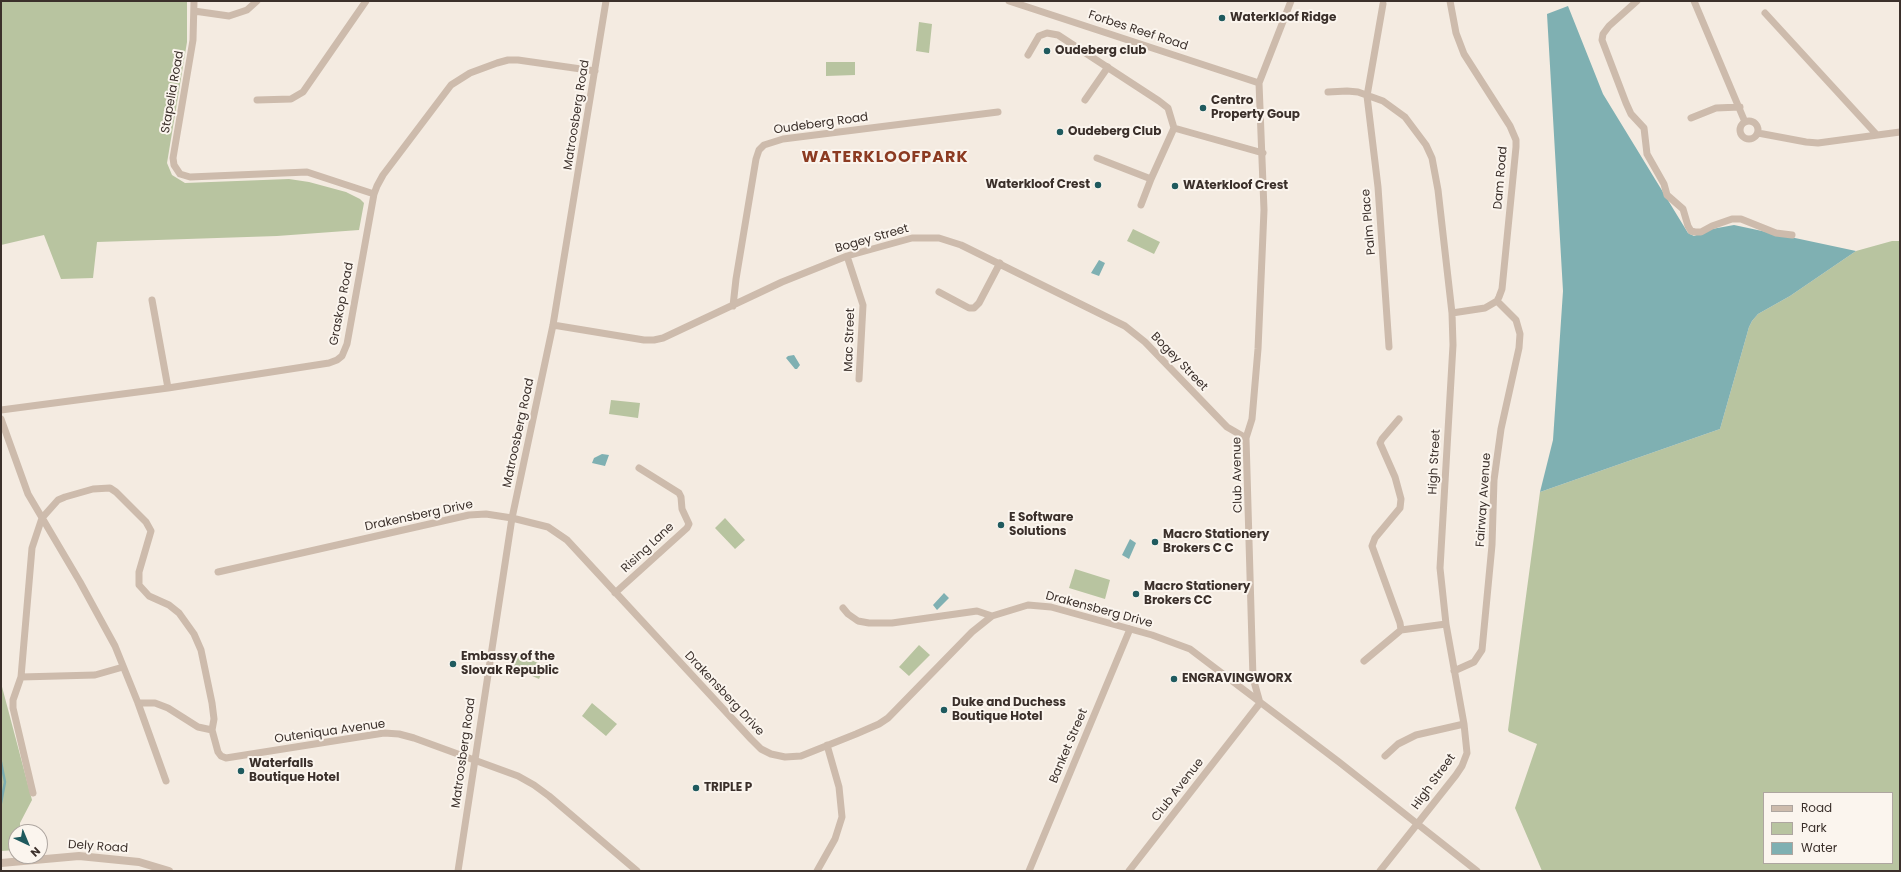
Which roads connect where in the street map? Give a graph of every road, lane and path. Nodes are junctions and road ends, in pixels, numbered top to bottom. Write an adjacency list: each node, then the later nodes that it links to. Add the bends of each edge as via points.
1 (194, 1): 11 (street, Stapelia Road)
2 (258, 1): 11 (street, via 234,15)
3 (366, 1): 19 (street, via 303,92 291,99)
4 (606, 1): 15 (street, Matroosberg Road)
5 (1009, 1): 16 (street, Forbes Reef Road)
6 (1291, 1): 16 (street, Club Avenue)
7 (1450, 1): 39 (street, Dam Road, via 1456,32 1464,54 1510,126 1516,140 1502,289)
8 (1637, 1): 34 (street, via 1609,26 1602,40 1631,114 1644,128 1647,154 1664,184 1667,196 1683,210 1691,231 1701,232 1736,219 1776,233)
9 (1694, 1): 21 (street)
10 (1383, 4): 18 (street, Palm Place)
11 (194, 11): 32 (street, Stapelia Road, via 188,73 173,158 180,174 190,177 307,172)
12 (1765, 13): 28 (street)
13 (1028, 55): 14 (street, via 1039,36 1047,33 1062,37)
14 (1108, 67): 20 (street); 25 (street, via 1168,108)
15 (596, 71): 32 (street, Graskop Road, via 513,60 497,62 459,79 442,97 383,175); 42 (street, Matroosberg Road)
16 (1259, 83): 29 (street, Club Avenue)
17 (1328, 92): 18 (street, High Street, via 1347,91)
18 (1367, 96): 41 (street, High Street, via 1383,101 1405,116 1420,134 1429,151 1438,190); 43 (street, Palm Place, via 1378,195)
19 (257, 100)
20 (1085, 100)
21 (1740, 107): 23 (street, via 1716,108); 24 (street)
22 (998, 112): 40 (street, Oudeberg Road, via 783,139 764,145 756,159)
23 (1690, 118)
24 (1745, 122): 27 (street, via 1751,121 1756,124); 27 (street, via 1740,129 1743,137 1752,139)
25 (1174, 128): 29 (street); 31 (street)
26 (1900, 132): 28 (street)
27 (1758, 133): 28 (street, via 1806,142)
28 (1877, 135)
29 (1263, 153): 49 (street, Club Avenue, via 1264,210 1258,349 1252,419)
30 (1097, 158): 31 (street)
31 (1151, 179): 33 (street)
32 (374, 194): 45 (street, Graskop Road, via 347,344 342,356 329,363)
33 (1141, 205)
34 (1792, 235)
35 (847, 256): 36 (street, Bogey Street, via 893,242 927,237 962,245); 40 (street, Bogey Street, via 782,282); 44 (street, Mac Street, via 863,305)
36 (1000, 263): 37 (street, via 974,308 969,308); 49 (street, Bogey Street, via 1134,332 1222,423 1232,432)
37 (939, 292)
38 (152, 300): 45 (street)
39 (1497, 301): 41 (street, via 1485,308); 62 (street, Fairway Avenue, via 1516,320 1520,334 1519,348 1501,429 1494,480 1492,545 1482,650 1474,662)
40 (733, 306): 42 (street, Bogey Street, via 654,340)
41 (1452, 313): 57 (street, High Street, via 1453,345 1440,568)
42 (553, 324): 52 (street, Matroosberg Road)
43 (1389, 347)
44 (859, 379)
45 (168, 388): 46 (street, Graskop Road)
46 (1, 410)
47 (1, 419): 51 (street, via 28,494)
48 (1399, 419): 59 (street, via 1380,443 1395,477 1401,499 1400,508 1375,538 1372,546)
49 (1246, 438): 64 (street, Club Avenue)
50 (639, 468): 54 (street, Rising Lane, via 679,493 688,524)
51 (42, 518): 61 (street, via 100,616); 63 (street, via 32,548); 69 (street, via 61,498 106,488 116,492 146,522 151,531 139,572 139,585 149,596 169,605 179,613 194,634 207,675 214,719)
52 (512, 518): 53 (street, Drakensberg Drive, via 486,514 469,515); 54 (street, Drakensberg Drive, via 548,527 558,533); 72 (street, Matroosberg Road)
53 (218, 572)
54 (615, 593): 70 (street, Drakensberg Drive, via 761,749 771,754 795,757)
55 (842, 608): 56 (street, via 858,621 869,623 898,622 977,611)
56 (992, 616): 58 (street, Drakensberg Drive, via 1016,607 1038,605); 70 (street, Drakensberg Drive, via 972,632 888,718)
57 (1446, 624): 59 (street); 62 (street, High Street)
58 (1130, 629): 65 (street, Drakensberg Drive, via 1190,649); 81 (street, Banket Street)
59 (1401, 630): 60 (street)
60 (1364, 661)
61 (123, 668): 63 (street, via 95,675); 66 (street)
62 (1454, 671): 68 (street, High Street)
63 (21, 677): 74 (street, via 13,700 13,715)
64 (1253, 678): 65 (street); 67 (street, Club Avenue)
65 (1230, 680): 67 (street, Drakensberg Drive)
66 (138, 703): 69 (street, via 154,703 168,708 198,727); 73 (street)
67 (1260, 703): 75 (street, Drakensberg Drive); 82 (street, Club Avenue)
68 (1464, 724): 71 (street, via 1416,735 1398,744); 75 (street, High Street, via 1467,753 1465,760)
69 (212, 730): 72 (street, Outeniqua Avenue, via 218,752 226,758 384,733 414,738)
70 (828, 745): 80 (street, via 839,787 842,817 835,839)
71 (1385, 756)
72 (474, 758): 78 (street, Matroosberg Road); 79 (street, Outeniqua Avenue, via 534,785)
73 (166, 781)
74 (33, 793)
75 (1418, 823): 83 (street, High Street); 84 (street, Drakensberg Drive)
76 (1, 863): 77 (street, Dely Road, via 78,856 138,862)
77 (168, 871)
78 (458, 871)
79 (637, 871)
80 (817, 871)
81 (1029, 871)
82 (1129, 871)
83 (1380, 871)
84 (1477, 871)

